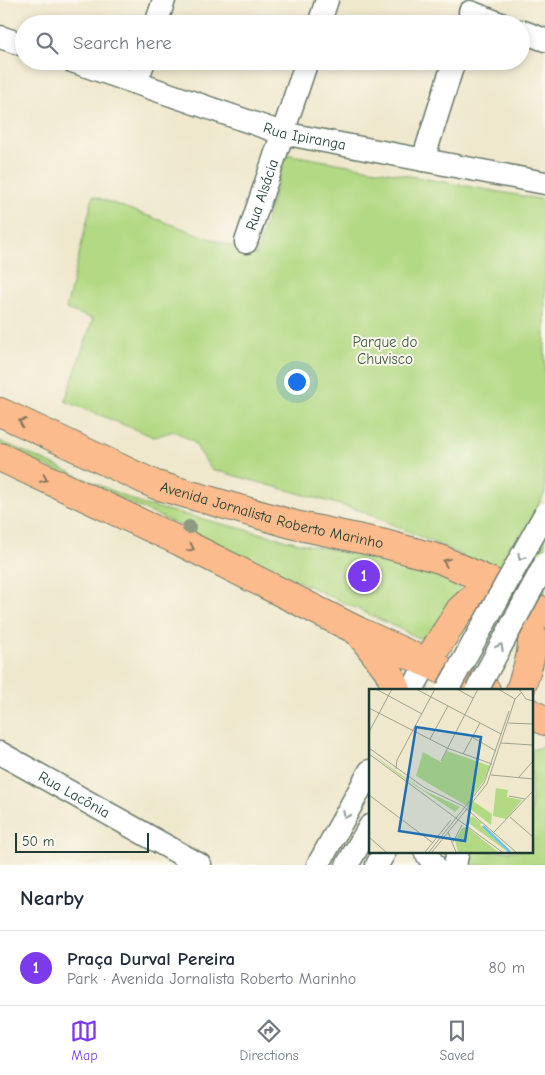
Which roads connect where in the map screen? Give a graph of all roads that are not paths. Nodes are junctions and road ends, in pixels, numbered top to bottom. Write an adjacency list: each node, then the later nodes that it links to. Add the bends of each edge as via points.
1 (164, 0): 3 (street)
2 (327, 0): 4 (street)
3 (159, 15)
4 (322, 15)
5 (530, 34): 7 (street)
6 (0, 37): 8 (street)
7 (545, 40)
8 (15, 42)
9 (98, 70): 13 (street, Rua Ipiranga)
10 (141, 70): 13 (street)
11 (303, 70): 14 (street, Rua Alsácia)
12 (451, 70): 15 (street)
13 (136, 83): 14 (street, Rua Ipiranga)
14 (282, 133): 15 (street, Rua Ipiranga); 17 (street, Rua Alsácia)
15 (423, 160): 16 (street, Rua Ipiranga)
16 (545, 183)
17 (246, 242)
18 (0, 412): 22 (main road, Avenida Jornalista Roberto Marinho, one-way to 18, via 440,559 295,525 156,485)
19 (0, 457): 25 (main road, one-way to 25, via 181,542)
20 (545, 514): 29 (street, one-way to 29, bridge)
21 (545, 564): 30 (street, one-way to 21, bridge)
22 (491, 582): 23 (main road, Avenida Jornalista Roberto Marinho); 26 (main road, via 460,610)
23 (522, 599): 24 (main road, Avenida Jornalista Roberto Marinho); 32 (main road, via 534,645)
24 (545, 613)
25 (358, 631): 26 (main road); 27 (main road, via 388,670)
26 (427, 662): 28 (street); 31 (main road)
27 (397, 689)
28 (413, 689)
29 (448, 689)
30 (479, 689)
31 (484, 689)
32 (520, 689)
33 (532, 714): 34 (main road)
34 (545, 721)
35 (545, 736): 36 (main road)
36 (532, 739)
37 (0, 753): 43 (street, Rua Lacônia)
38 (369, 774): 44 (street, one-way to 44)
39 (369, 828): 45 (street)
40 (384, 852): 46 (street)
41 (426, 852): 47 (street)
42 (458, 852): 48 (street)
43 (200, 865)
44 (318, 865)
45 (347, 865)
46 (378, 865)
47 (434, 865)
48 (454, 865)

